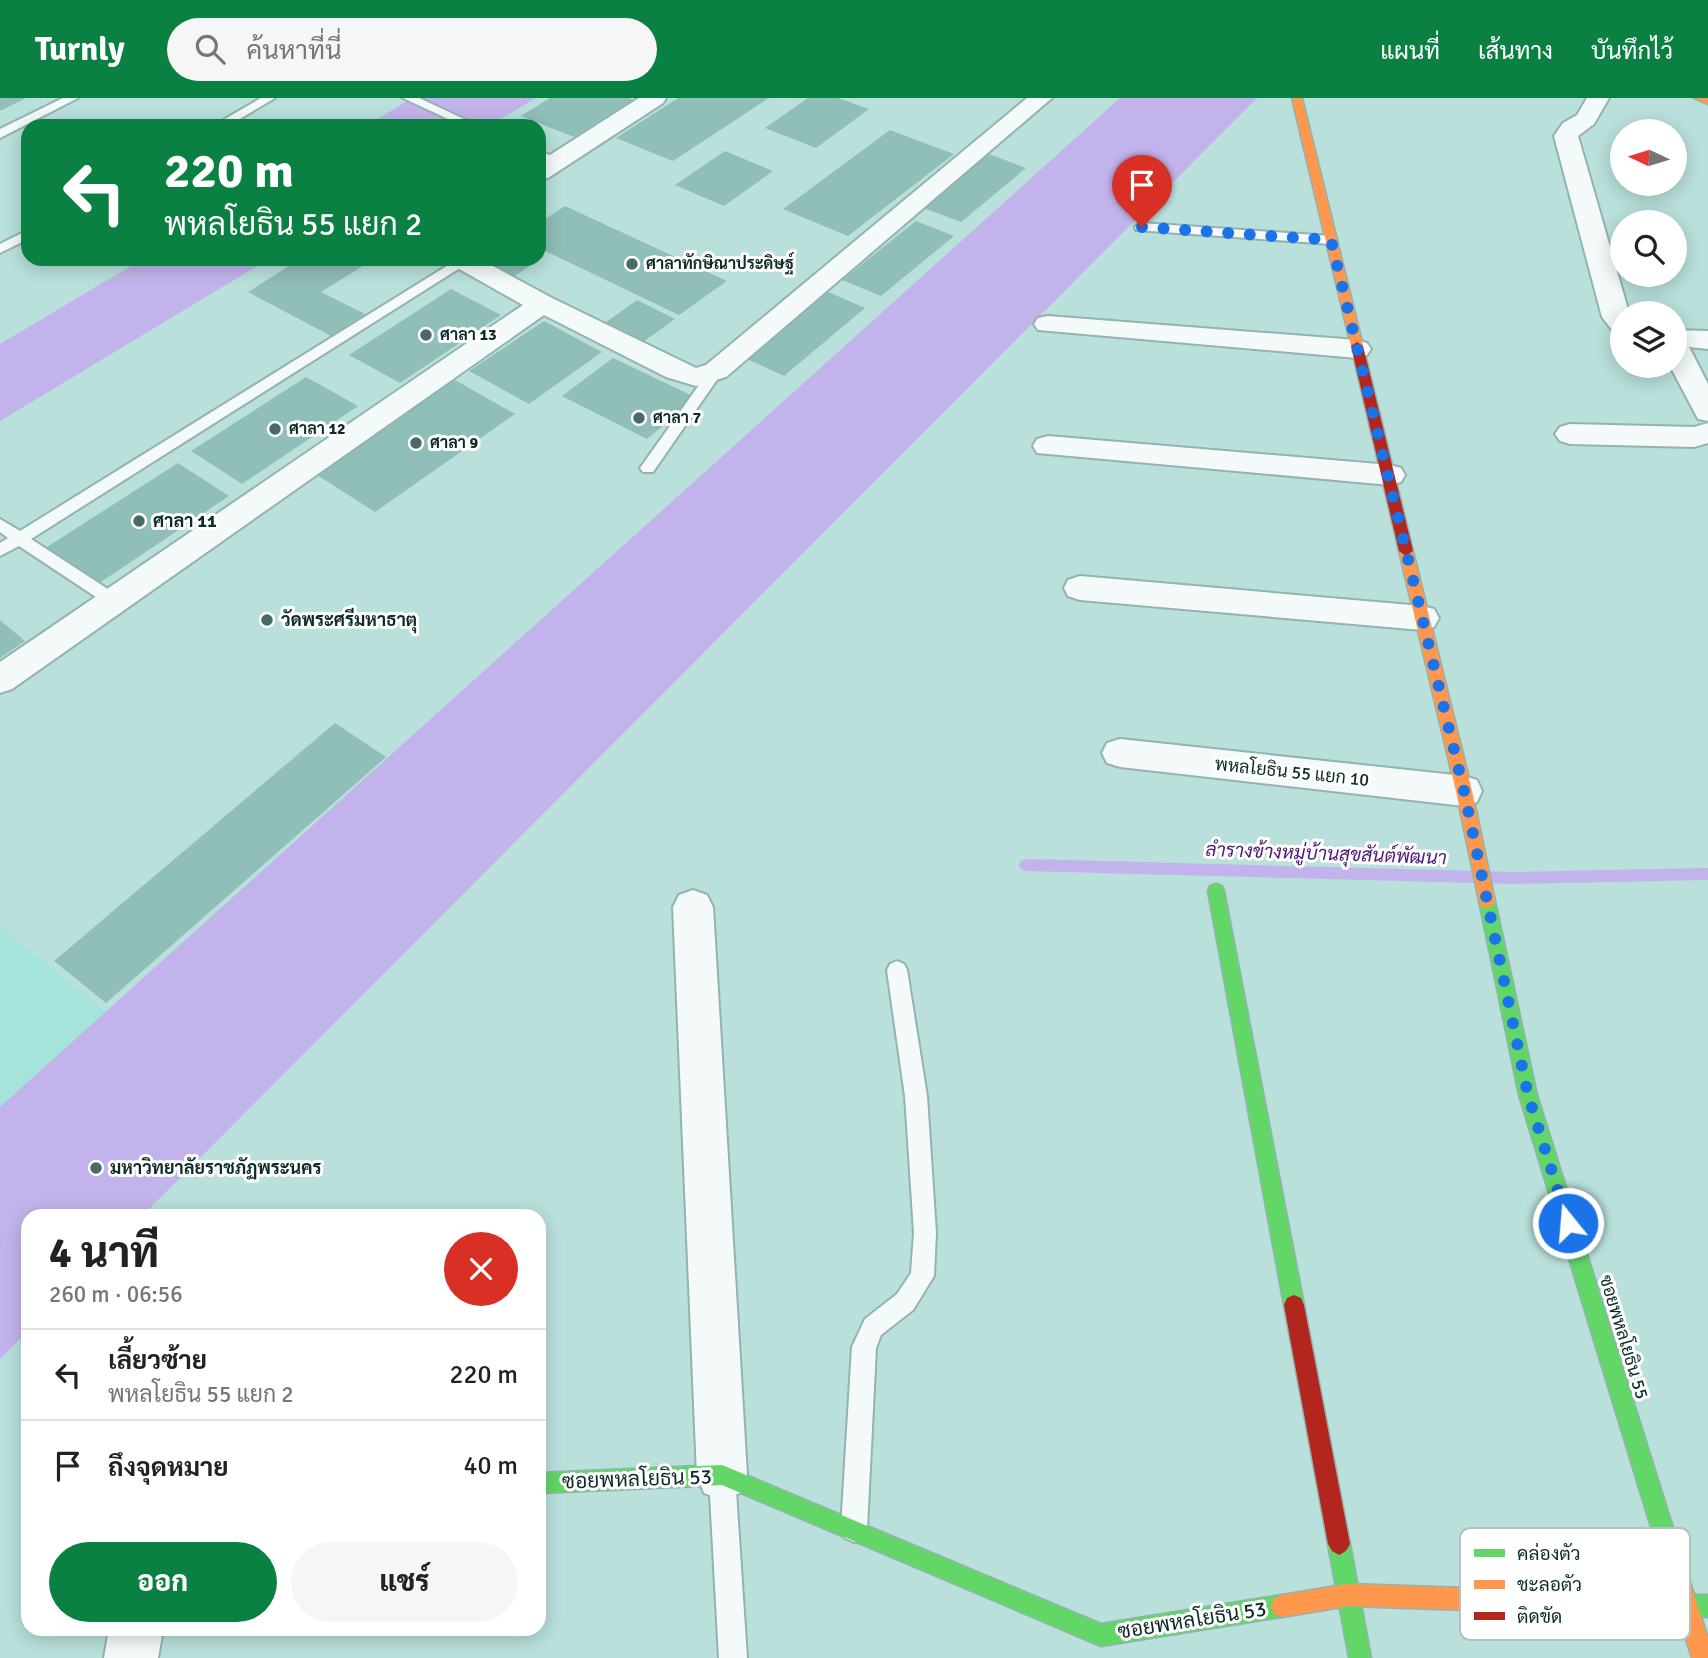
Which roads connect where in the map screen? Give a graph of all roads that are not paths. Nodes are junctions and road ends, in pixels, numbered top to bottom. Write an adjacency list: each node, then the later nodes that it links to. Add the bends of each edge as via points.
1 (72, 98): 10 (lane)
2 (269, 98): 11 (lane)
3 (409, 98): 12 (lane)
4 (655, 98): 15 (street)
5 (1041, 98): 29 (street)
6 (1297, 98): 18 (street, ซอยพหลโยธิน 55)
7 (1598, 98): 22 (street, via 1586,119 1566,136)
8 (1699, 98): 9 (street)
9 (1708, 100)
10 (30, 119)
11 (232, 119)
12 (457, 119)
13 (21, 124): 14 (lane)
14 (0, 134)
15 (546, 162)
16 (1142, 227): 18 (lane)
17 (21, 238): 19 (lane)
18 (1331, 240): 27 (street, ซอยพหลโยธิน 55)
19 (0, 249)
20 (452, 266): 37 (lane)
21 (473, 266): 23 (street)
22 (1612, 301)
23 (542, 304): 29 (street, via 676,371 696,377); 40 (street)
24 (1048, 324): 27 (street)
25 (1687, 339): 26 (street)
26 (1708, 340)
27 (1357, 349): 35 (street, ซอยพหลโยธิน 55)
28 (1687, 371): 30 (street)
29 (716, 372): 34 (lane)
30 (1708, 412)
31 (1708, 433): 32 (street, via 1694,437)
32 (1570, 434)
33 (1048, 446): 35 (street)
34 (648, 468)
35 (1390, 475): 41 (street, ซอยพหลโยธิน 55)
36 (0, 524): 37 (lane)
37 (19, 539): 38 (lane); 40 (lane)
38 (0, 550)
39 (1080, 588): 41 (street)
40 (114, 601): 42 (street)
41 (1422, 618): 44 (street, ซอยพหลโยธิน 55)
42 (0, 680)
43 (1120, 753): 44 (street, พหลโยธิน 55 แยก 10)
44 (1464, 791): 50 (street, ซอยพหลโยธิน 55, via 1528,1095)
45 (1216, 891): 52 (street)
46 (692, 907): 48 (street)
47 (897, 970): 51 (lane, via 916,1096 925,1233 922,1276 905,1302 873,1326 864,1347)
48 (722, 1475): 49 (street, ซอยพหลโยธิน 53); 51 (street, ซอยพหลโยธิน 53); 60 (lane)
49 (546, 1483)
50 (1663, 1528)
51 (854, 1529): 58 (street, ซอยพหลโยธิน 53)
52 (1348, 1595): 53 (street, ซอยพหลโยธิน 53); 58 (street, ซอยพหลโยธิน 53); 61 (street)
53 (1460, 1599)
54 (1690, 1606): 55 (street, ซอยพหลโยธิน 53)
55 (1708, 1606)
56 (1690, 1616): 62 (street, ซอยพหลโยธิน 55)
57 (135, 1636): 59 (street)
58 (1104, 1646)
59 (131, 1658)
60 (733, 1658)
61 (1360, 1658)
62 (1703, 1658)

